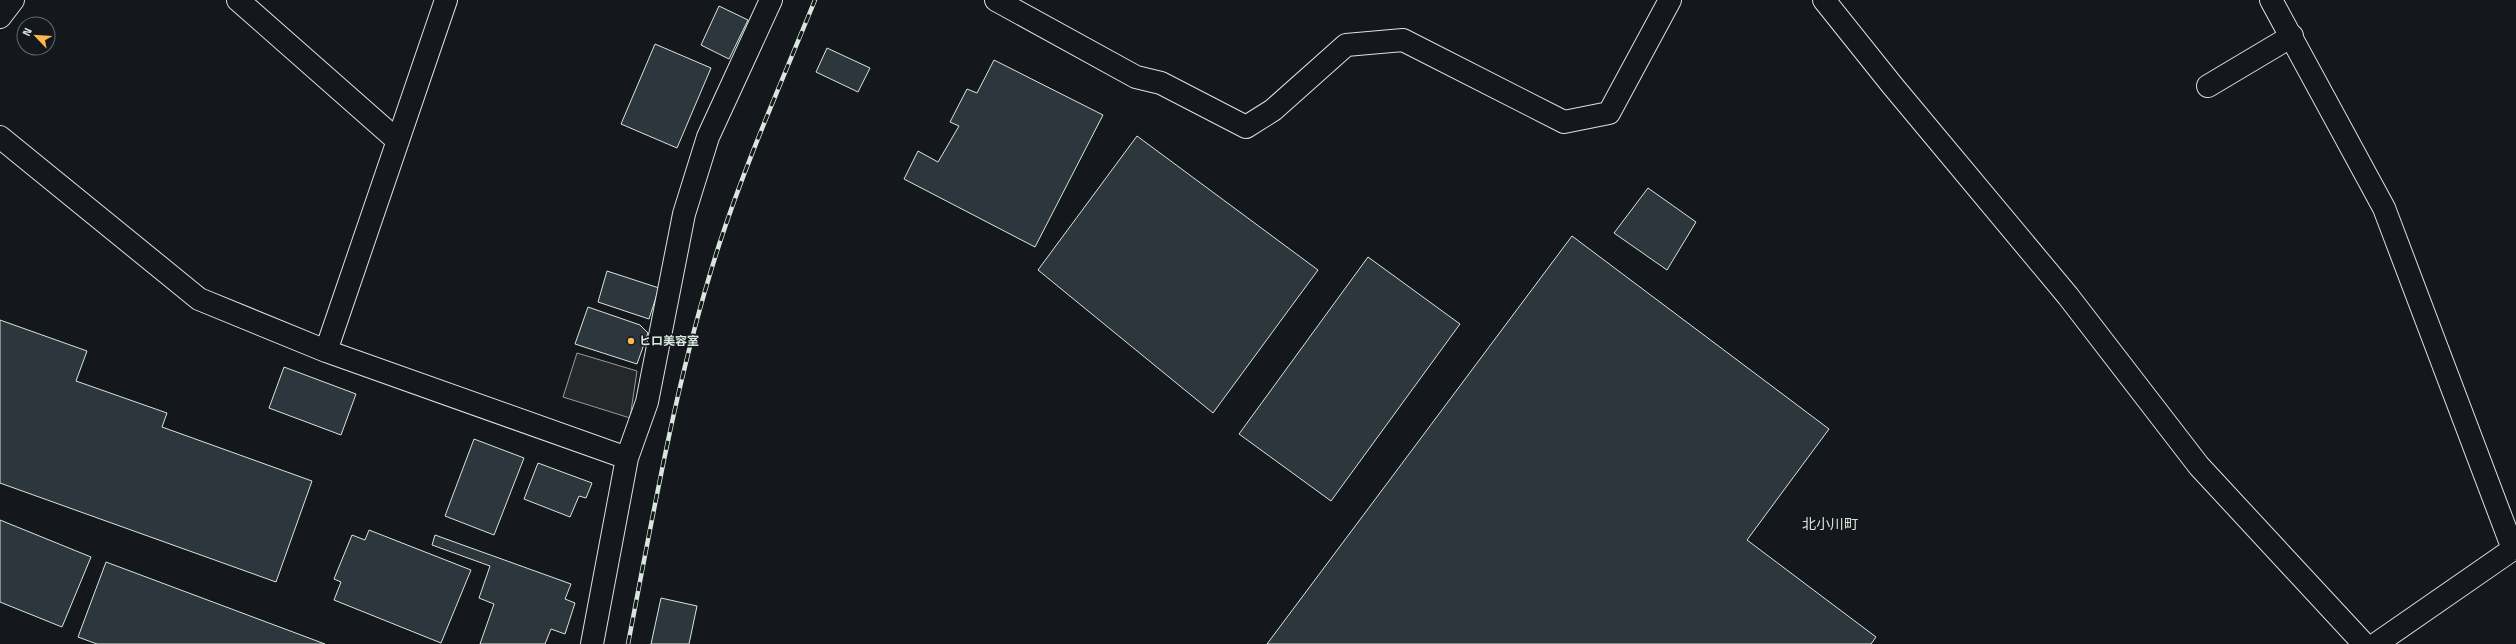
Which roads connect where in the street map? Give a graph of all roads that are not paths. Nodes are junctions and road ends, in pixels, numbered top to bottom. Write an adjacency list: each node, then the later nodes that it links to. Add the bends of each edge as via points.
1 (13, 0): 9 (street)
2 (238, 0): 13 (street)
3 (446, 0): 13 (street)
4 (771, 0): 15 (street, via 708,137 686,207 647,402)
5 (996, 0): 6 (street, via 1136,77 1161,84 1246,127 1273,110 1346,45 1403,40 1564,122 1609,113)
6 (1670, 0)
7 (1824, 0): 18 (street, via 2068,296 2199,466)
8 (2271, 0): 10 (street)
9 (0, 17)
10 (2292, 36): 11 (street); 16 (street, via 2384,208)
11 (2208, 86)
12 (0, 137): 14 (street, via 200,299)
13 (398, 141): 14 (street)
14 (326, 351): 15 (street)
15 (627, 458): 17 (street)
16 (2515, 548): 19 (street)
17 (592, 644)
18 (2364, 644)
19 (2376, 644)

